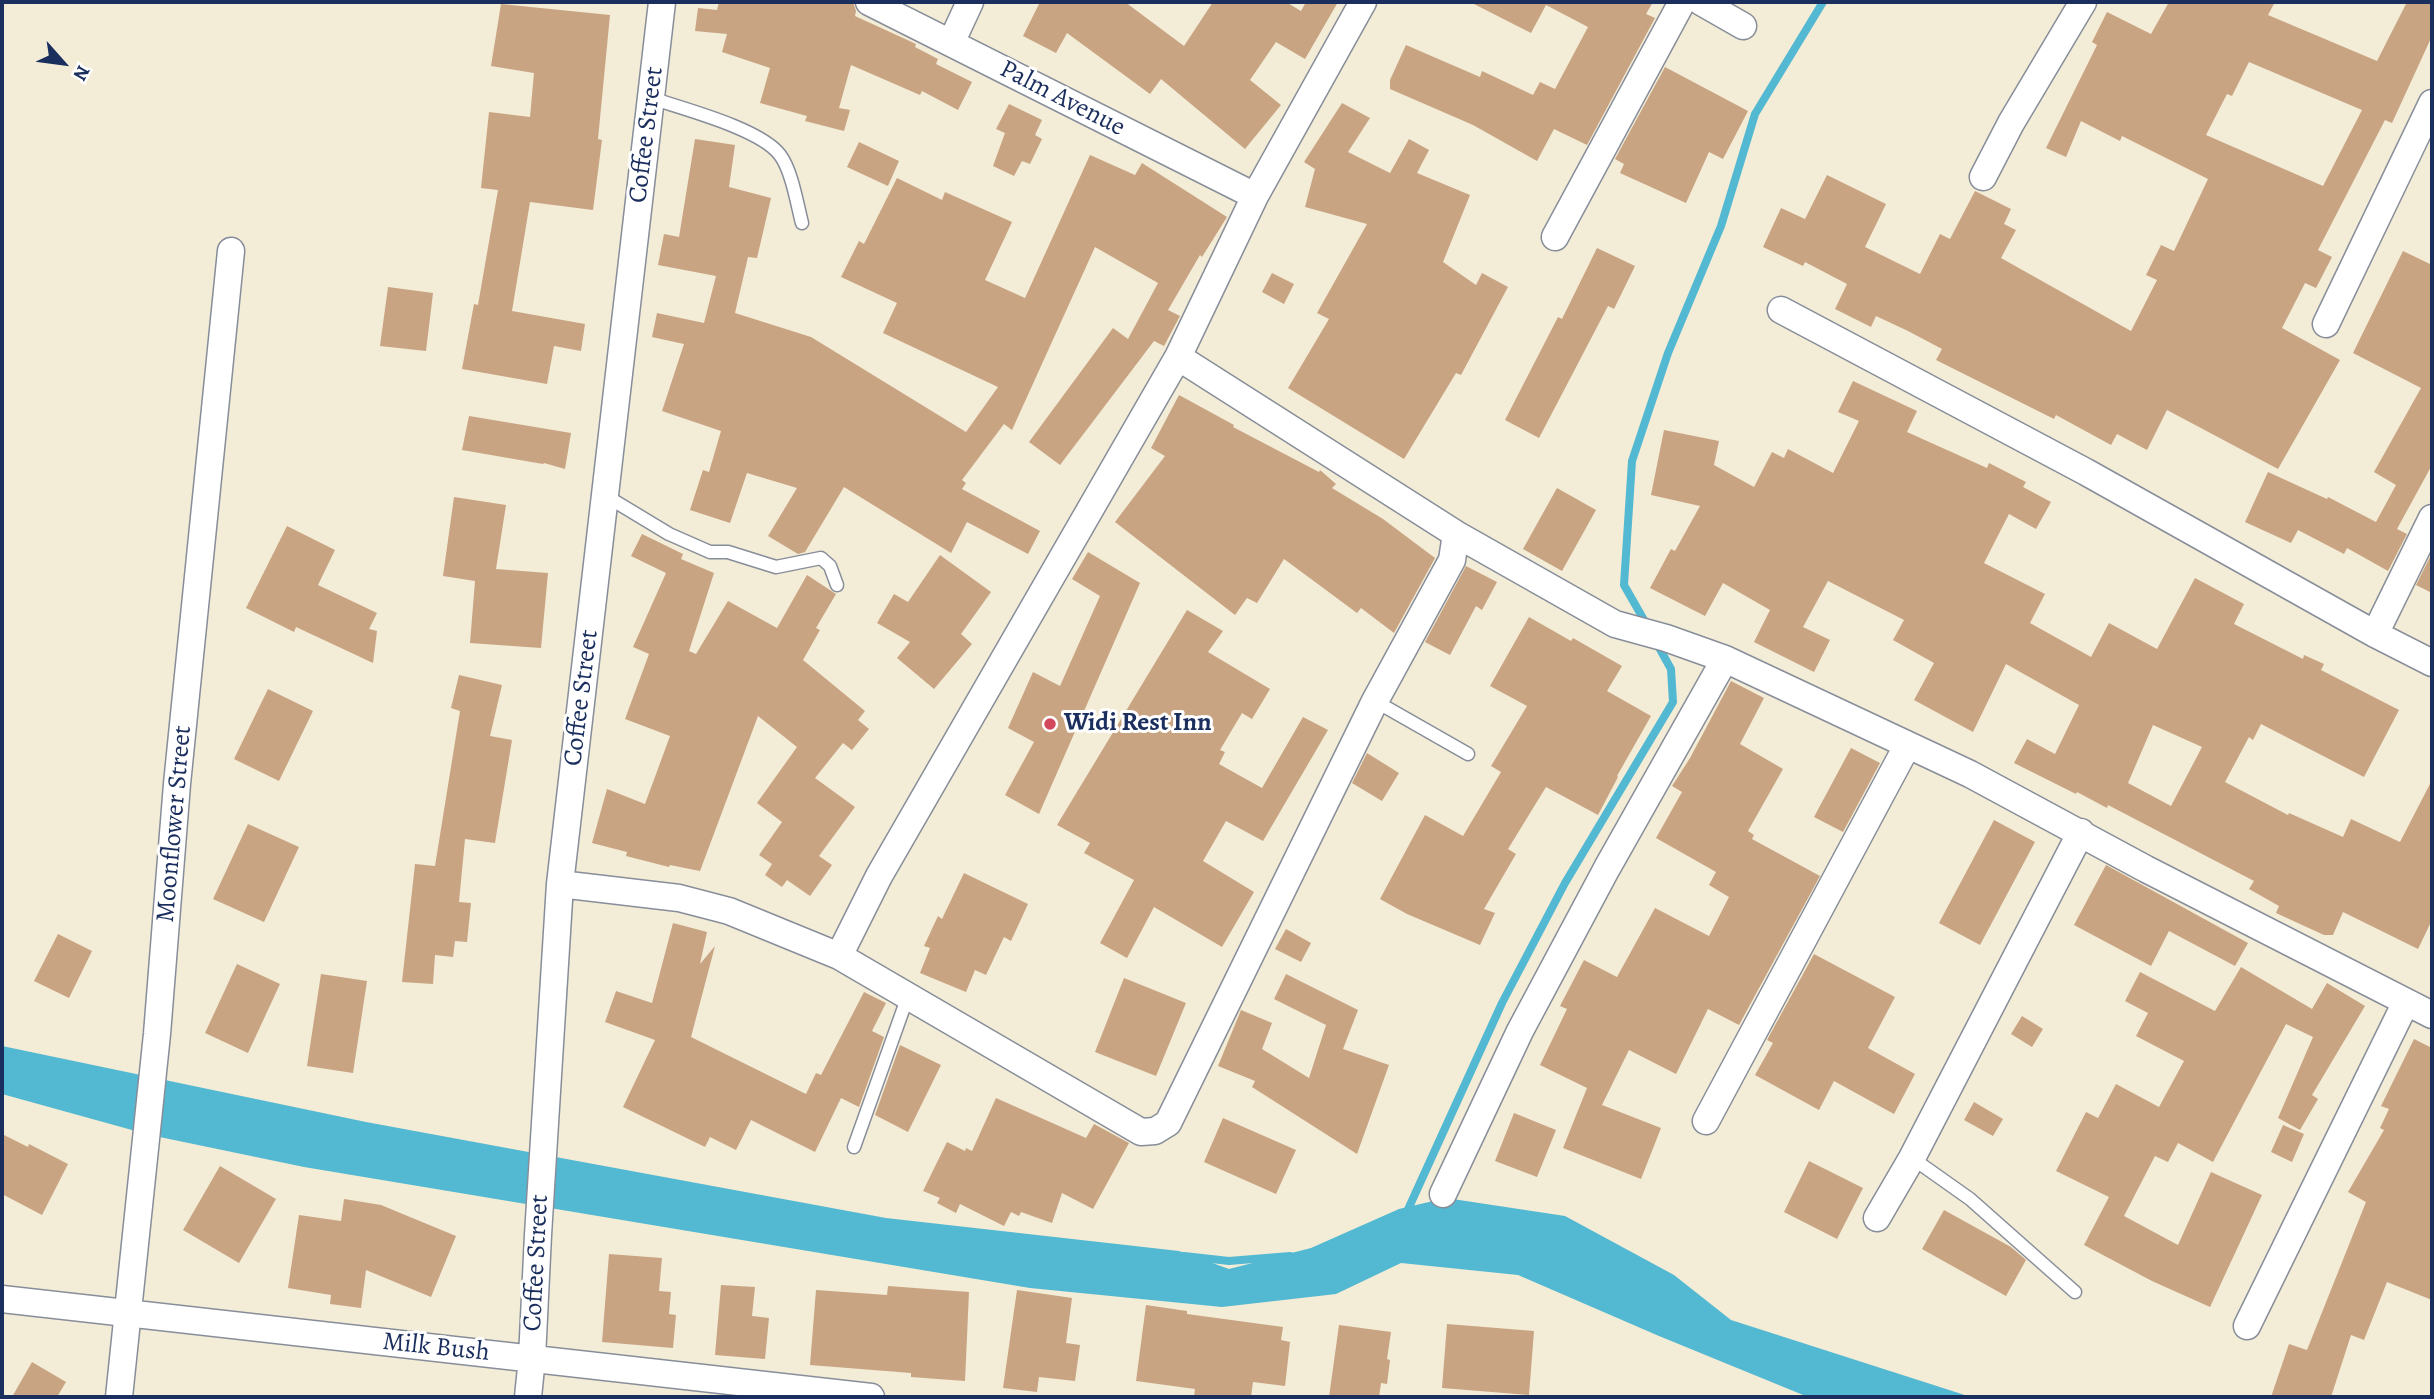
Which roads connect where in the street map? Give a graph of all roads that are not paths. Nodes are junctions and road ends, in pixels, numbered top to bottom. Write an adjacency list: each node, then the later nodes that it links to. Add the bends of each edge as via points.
1 (662, 2): 10 (street, Coffee Street)
2 (869, 2): 9 (street, Palm Avenue)
3 (970, 2): 9 (street)
4 (1363, 2): 13 (street)
5 (1682, 2): 15 (street)
6 (1701, 2): 8 (street)
7 (2083, 2): 12 (street)
8 (1743, 26)
9 (951, 43): 13 (street, Palm Avenue)
10 (651, 98): 14 (lane, via 760,137 781,156); 20 (street, Coffee Street)
11 (2432, 103): 18 (street)
12 (1983, 177)
13 (1255, 196): 19 (street)
14 (802, 223)
15 (1555, 237)
16 (231, 251): 43 (street, Moonflower Street)
17 (1781, 310): 24 (street, via 2086,472)
18 (2326, 324)
19 (1178, 357): 22 (street); 32 (street, via 879,876)
20 (605, 495): 23 (lane, via 710,552 728,552 776,567 821,558 830,566); 31 (street, Coffee Street)
21 (2432, 518): 24 (street)
22 (1456, 534): 25 (street, via 1615,624); 27 (street, via 1452,560)
23 (837, 585)
24 (2375, 634): 26 (street)
25 (1724, 659): 28 (street); 39 (street, via 1520,1031)
26 (2432, 663)
27 (1375, 701): 29 (lane); 33 (street, via 1168,1123 1141,1132)
28 (1908, 746): 30 (street); 36 (street)
29 (1468, 754)
30 (2081, 832): 34 (street); 38 (street)
31 (560, 884): 32 (street, via 729,911); 45 (street, Coffee Street)
32 (839, 956): 33 (street)
33 (908, 996): 37 (lane)
34 (2406, 1002): 35 (street); 44 (street)
35 (2432, 1015)
36 (1706, 1121)
37 (854, 1147)
38 (1912, 1158): 40 (street); 41 (lane, via 1970,1199)
39 (1443, 1194)
40 (1877, 1218)
41 (2074, 1292)
42 (2, 1299): 43 (street, Milk Bush)
43 (128, 1314): 45 (street, Milk Bush); 47 (street, Moonflower Street)
44 (2247, 1326)
45 (533, 1358): 46 (street, Milk Bush); 48 (street, Coffee Street)
46 (855, 1396)
47 (119, 1397)
48 (528, 1397)

